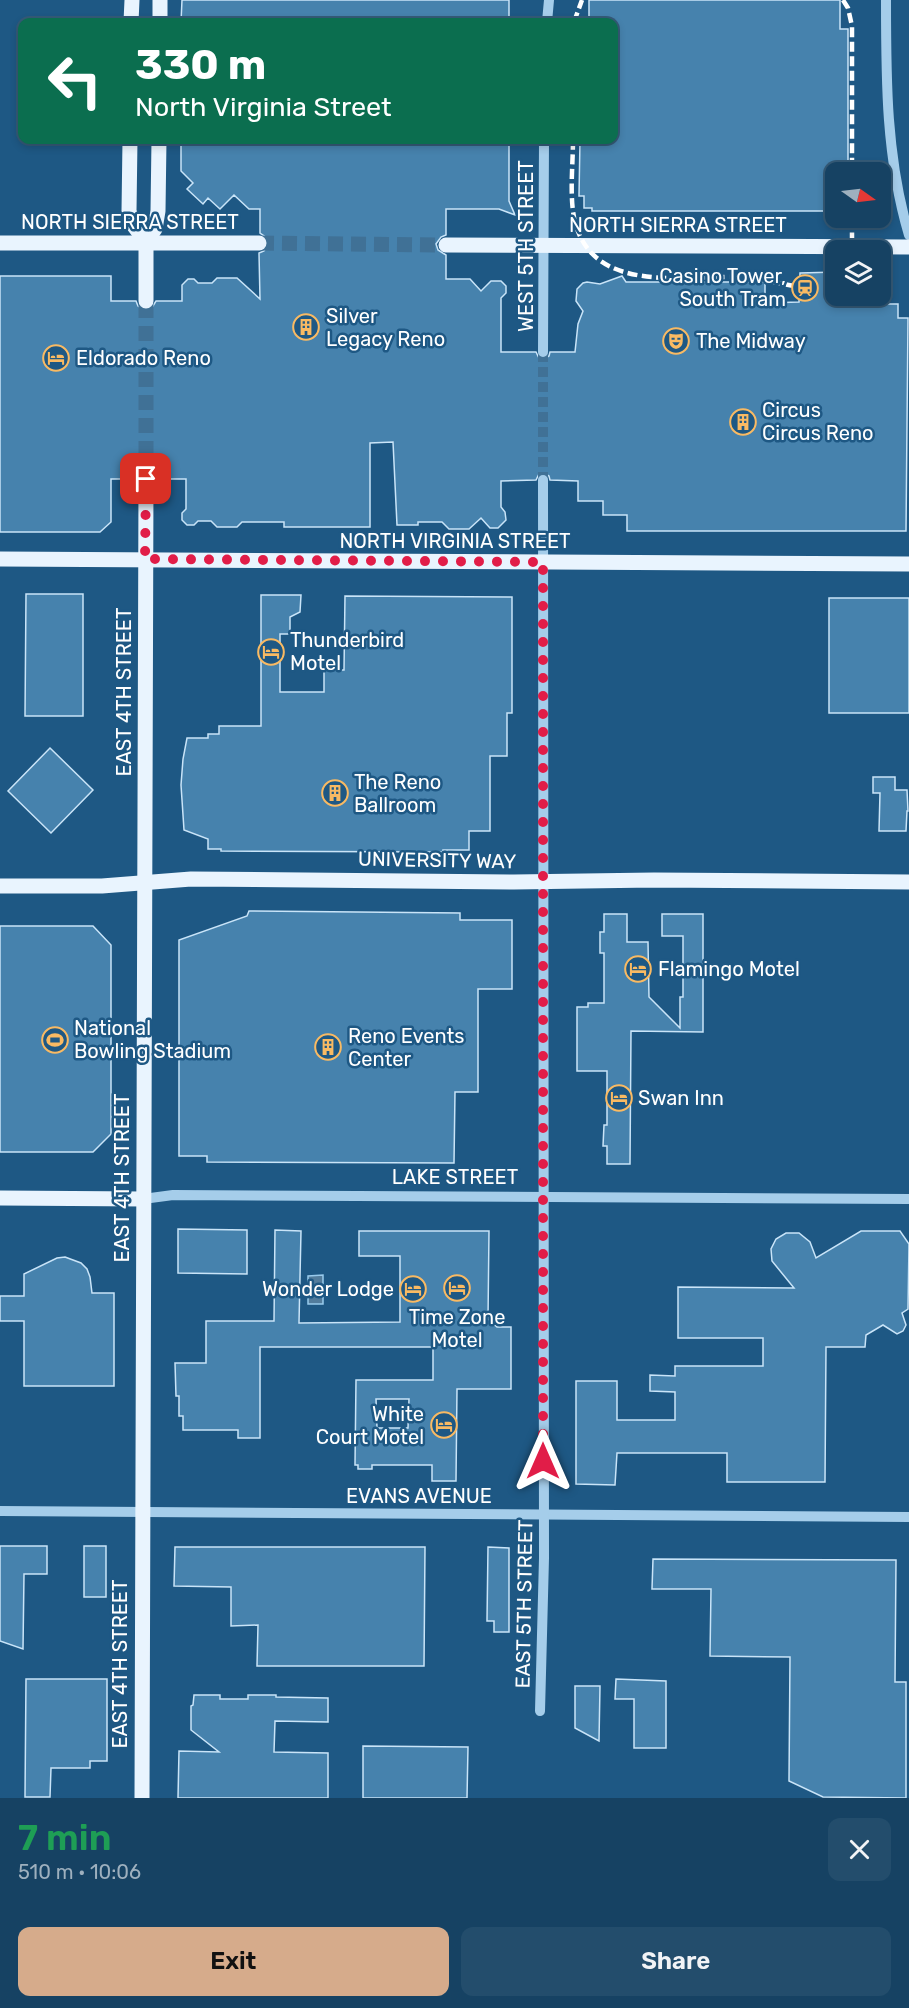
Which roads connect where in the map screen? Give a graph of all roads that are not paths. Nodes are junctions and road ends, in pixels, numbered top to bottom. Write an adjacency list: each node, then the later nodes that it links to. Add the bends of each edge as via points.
1 (132, 0): 5 (main road)
2 (160, 0): 6 (main road)
3 (549, 0): 7 (street)
4 (886, 0): 11 (street, via 886,98 896,186)
5 (131, 18)
6 (160, 18)
7 (547, 18)
8 (130, 144): 12 (main road, via 129,211)
9 (159, 144): 12 (main road, via 158,211 155,229)
10 (544, 144): 16 (street, WEST 5TH STREET)
11 (909, 235)
12 (146, 242): 13 (main road, NORTH SIERRA STREET); 14 (main road, NORTH SIERRA STREET); 18 (main road)
13 (0, 243)
14 (260, 243)
15 (446, 245): 16 (main road, NORTH SIERRA STREET)
16 (543, 246): 17 (main road, NORTH SIERRA STREET); 19 (street, WEST 5TH STREET)
17 (909, 247)
18 (146, 301)
19 (543, 352)
20 (146, 479): 23 (main road, EAST 4TH STREET)
21 (543, 480): 24 (street)
22 (0, 559): 23 (main road, NORTH VIRGINIA STREET)
23 (145, 559): 24 (main road, NORTH VIRGINIA STREET); 28 (main road, EAST 4TH STREET)
24 (543, 562): 25 (main road, NORTH VIRGINIA STREET); 26 (street, EAST 5TH STREET)
25 (909, 564)
26 (544, 882): 27 (main road, UNIVERSITY WAY); 28 (main road, UNIVERSITY WAY, via 191,879); 31 (street, EAST 5TH STREET)
27 (909, 882)
28 (145, 883): 29 (main road, UNIVERSITY WAY); 32 (main road, EAST 4TH STREET)
29 (0, 886)
30 (0, 1198): 32 (main road, LAKE STREET)
31 (543, 1198): 32 (street, LAKE STREET); 33 (street, LAKE STREET); 36 (street, EAST 5TH STREET)
32 (143, 1199): 35 (main road, EAST 4TH STREET)
33 (909, 1199)
34 (0, 1511): 35 (street, EVANS AVENUE)
35 (141, 1512): 36 (street, EVANS AVENUE); 39 (main road, EAST 4TH STREET)
36 (544, 1514): 37 (street, EVANS AVENUE); 38 (street, EAST 5TH STREET)
37 (909, 1517)
38 (540, 1711)
39 (142, 1798)

